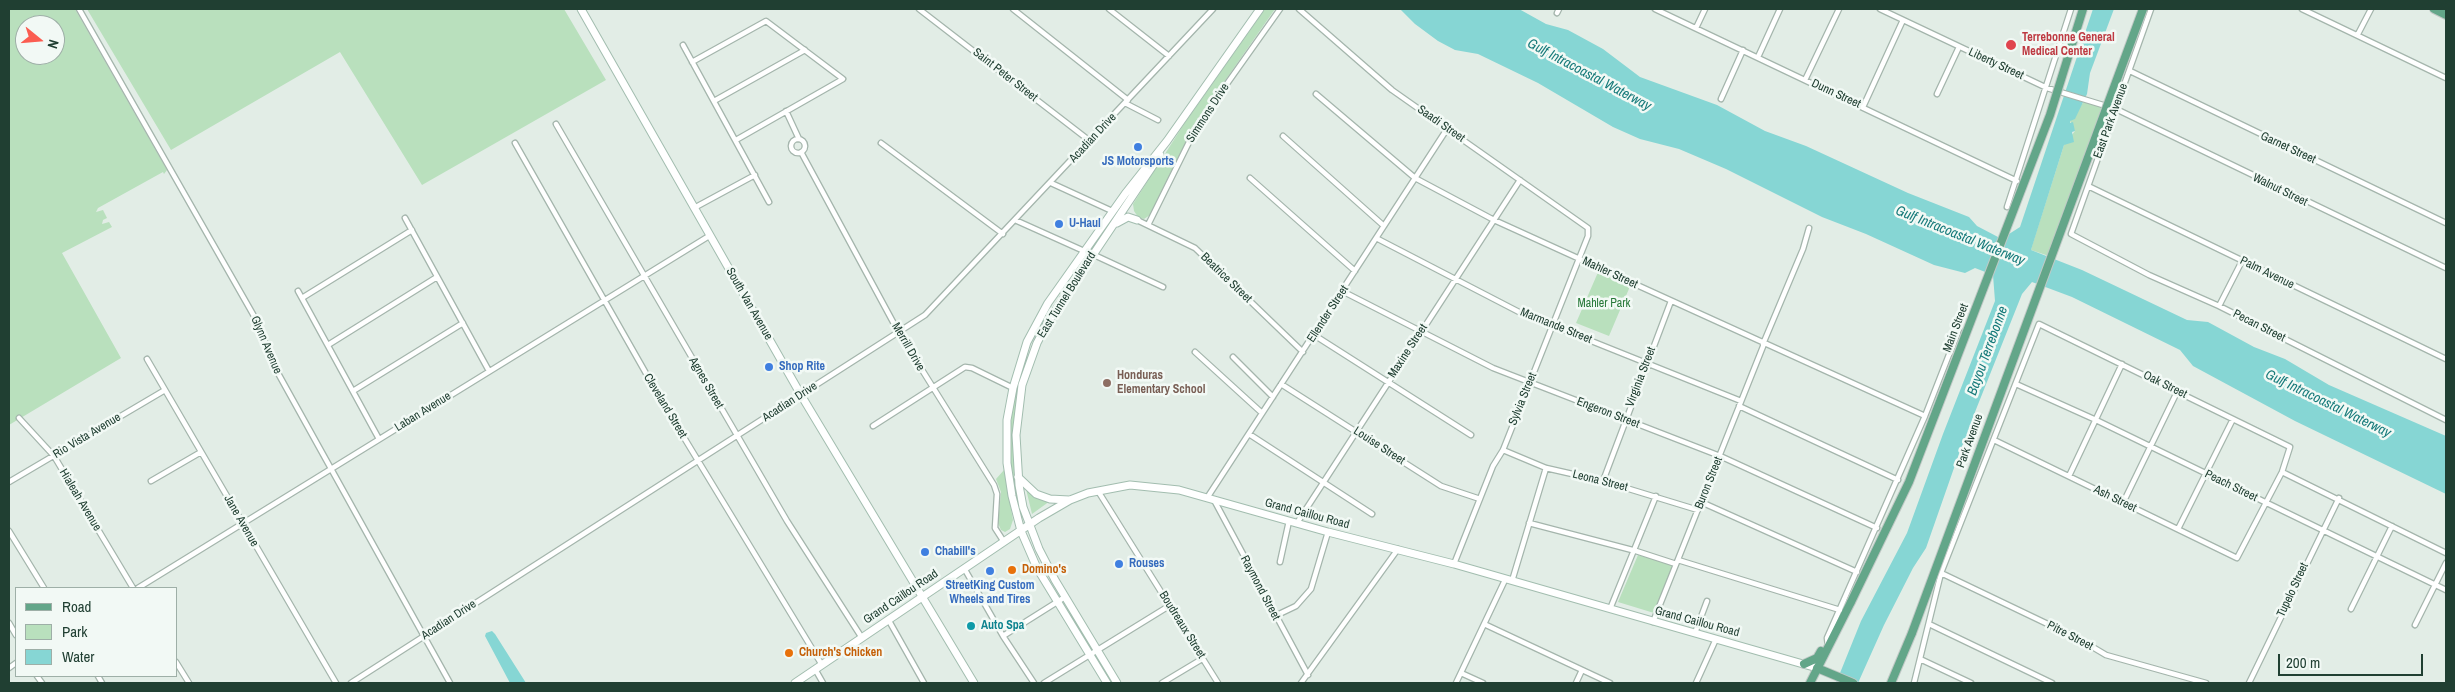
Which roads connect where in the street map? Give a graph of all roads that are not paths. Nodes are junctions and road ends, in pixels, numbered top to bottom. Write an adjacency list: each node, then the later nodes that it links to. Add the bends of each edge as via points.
1 (79, 9): 152 (street, Glynn Avenue, via 254,316 279,376)
2 (581, 9): 66 (main road, South Van Avenue)
3 (919, 9): 51 (street, Saint Peter Street)
4 (1013, 9): 41 (street)
5 (1108, 9): 30 (street)
6 (1213, 9): 30 (street, Acadian Drive)
7 (1260, 9): 52 (main road, East Tunnel Boulevard)
8 (1280, 9): 73 (street, Simmons Drive, via 1194,132)
9 (1299, 9): 47 (street, Saadi Street, via 1382,82)
10 (1655, 9): 24 (street, Dunn Street)
11 (1705, 9): 24 (street)
12 (1780, 9): 31 (street)
13 (1839, 9): 35 (street)
14 (1880, 9): 23 (street, Liberty Street)
15 (2071, 9): 36 (street)
16 (2083, 9): 222 (main road, Main Street, bridge, via 2050,115 1912,474)
17 (2142, 9): 257 (main road, Park Avenue, bridge)
18 (2151, 9): 33 (street, East Park Avenue)
19 (2302, 9): 25 (street)
20 (2370, 9): 25 (street)
21 (2434, 9): 22 (main road)
22 (2446, 14)
23 (1903, 20): 27 (street, Liberty Street); 42 (street)
24 (1696, 28): 29 (street, Dunn Street)
25 (2358, 34): 34 (street)
26 (683, 45): 32 (street)
27 (1960, 47): 36 (street, Liberty Street); 38 (street)
28 (805, 50): 32 (street, via 766,22); 40 (street); 44 (street, via 843,79)
29 (1743, 50): 31 (street, Dunn Street); 39 (street)
30 (1169, 56): 41 (street, Acadian Drive)
31 (1758, 58): 35 (street, Dunn Street)
32 (692, 62): 40 (street)
33 (2130, 71): 43 (street, East Park Avenue); 72 (street, Garnet Street)
34 (2446, 78)
35 (1805, 80): 42 (street, Dunn Street)
36 (2047, 88): 43 (street, Liberty Street); 60 (street)
37 (1316, 94): 58 (street, Mahler Street)
38 (1938, 94)
39 (1721, 98)
40 (714, 101): 50 (street)
41 (1126, 102): 45 (street); 51 (street, Acadian Drive)
42 (1863, 106): 60 (street, Dunn Street)
43 (2116, 109): 62 (street, East Park Avenue); 88 (street, Walnut Street)
44 (786, 112): 49 (street); 50 (street)
45 (1158, 120)
46 (556, 124): 91 (street, Agnes Street)
47 (1447, 129): 58 (street, Ellender Street); 59 (street, Saadi Street)
48 (1283, 136): 74 (street)
49 (799, 139): 55 (street, Merrill Drive, via 805,145); 55 (street, Merrill Drive, via 791,146 794,152)
50 (736, 140): 56 (street)
51 (1090, 141): 61 (street, Acadian Drive)
52 (1167, 142): 63 (main road, East Tunnel Boulevard); 67 (main road, East Tunnel Boulevard)
53 (515, 143): 98 (street, Cleveland Street)
54 (881, 143): 79 (street)
55 (801, 152): 106 (street, Merrill Drive)
56 (755, 175): 64 (street); 66 (street)
57 (1250, 178): 90 (street)
58 (1415, 178): 71 (street, Mahler Street); 74 (street, Ellender Street)
59 (1520, 180): 71 (street, Maxine Street); 78 (street, Saadi Street, via 1584,224)
60 (2017, 181): 65 (street)
61 (1051, 183): 67 (street); 69 (street, Acadian Drive)
62 (2088, 186): 80 (street, East Park Avenue); 87 (street, Palm Avenue)
63 (1131, 199): 70 (main road, via 1130,209); 75 (main road, East Tunnel Boulevard)
64 (769, 202)
65 (2007, 207)
66 (694, 208): 81 (main road, South Van Avenue)
67 (1112, 211): 82 (main road, East Tunnel Boulevard)
68 (405, 218): 77 (street)
69 (1016, 220): 79 (street, Acadian Drive); 84 (street)
70 (1137, 220): 73 (street, Beatrice Street); 75 (main road, via 1125,218)
71 (1494, 220): 86 (street, Mahler Street); 93 (street, Maxine Street)
72 (2446, 223)
73 (1148, 225): 111 (street, Beatrice Street, via 1195,248)
74 (1384, 226): 83 (street, Ellender Street)
75 (1112, 227): 85 (main road, East Tunnel Boulevard)
76 (1809, 228): 108 (street, Buron Street)
77 (412, 230): 92 (street); 97 (street)
78 (1589, 231): 86 (street, Sylvia Street)
79 (1003, 234): 106 (street, Acadian Drive, via 932,309)
80 (2071, 234): 100 (street, Pecan Street, via 2149,275)
81 (709, 236): 91 (street, Laban Avenue); 127 (main road, South Van Avenue)
82 (1093, 238): 84 (main road, East Tunnel Boulevard); 85 (main road)
83 (1376, 238): 90 (street, Ellender Street); 93 (street, Marmande Street)
84 (1084, 251): 89 (main road); 123 (main road, East Tunnel Boulevard, via 1035,326)
85 (1092, 254): 89 (main road, East Tunnel Boulevard); 94 (street)
86 (1579, 259): 99 (street, Mahler Street); 103 (street, Sylvia Street)
87 (2242, 261): 100 (street); 114 (street, Palm Avenue)
88 (2446, 268)
89 (1082, 269): 155 (main road, East Tunnel Boulevard, via 1048,322 1028,366 1017,418)
90 (1355, 271): 96 (street, Ellender Street)
91 (644, 276): 98 (street, Laban Avenue); 142 (street, Agnes Street)
92 (438, 277): 101 (street); 109 (street)
93 (1455, 280): 103 (street, Marmande Street); 105 (street, Maxine Street)
94 (1162, 287)
95 (298, 291): 97 (street)
96 (1342, 291): 105 (street, Engeron Street); 107 (street, Ellender Street)
97 (302, 298): 109 (street)
98 (604, 300): 117 (street, Laban Avenue); 150 (street, Cleveland Street)
99 (1670, 301): 108 (street, Mahler Street); 115 (street, Virginia Street)
100 (2219, 306): 135 (street, Pecan Street)
101 (463, 323): 117 (street); 125 (street)
102 (2039, 324): 116 (street, Oak Street); 121 (street, Park Avenue)
103 (1552, 325): 115 (street, Marmande Street); 119 (street, Sylvia Street)
104 (1959, 330): 132 (street, Main Street)
105 (1421, 332): 118 (street, Maxine Street); 119 (street, Engeron Street)
106 (899, 333): 122 (street, Merrill Drive); 127 (street, Acadian Drive)
107 (1314, 335): 111 (street, Ellender Street); 118 (street)
108 (1763, 344): 129 (street, Buron Street); 132 (street, Mahler Street)
109 (328, 345): 125 (street)
110 (1195, 352): 130 (street)
111 (1303, 352): 120 (street, Ellender Street)
112 (1233, 357): 128 (street)
113 (147, 359): 124 (street, Jane Avenue)
114 (2446, 359)
115 (1646, 363): 129 (street, Marmande Street); 136 (street, Virginia Street)
116 (2122, 364): 126 (street, Oak Street); 137 (street)
117 (489, 371): 143 (street, Laban Avenue)
118 (1388, 383): 139 (street, Maxine Street); 141 (street)
119 (1530, 383): 136 (street, Engeron Street); 146 (street, Sylvia Street)
120 (1282, 384): 128 (street, Ellender Street); 139 (street, Louise Street)
121 (2016, 384): 137 (street, Peach Street); 144 (street, Park Avenue)
122 (932, 388): 123 (street, via 968,366); 138 (street); 185 (street, Merrill Drive, via 994,485 997,494 995,528)
123 (1013, 388): 183 (main road, East Tunnel Boulevard, via 1007,420 1007,464)
124 (165, 390): 147 (street, Jane Avenue); 148 (street, Rio Vista Avenue)
125 (353, 391): 143 (street)
126 (2177, 392): 134 (street, Oak Street); 145 (street)
127 (801, 395): 142 (street, Acadian Drive); 203 (main road, South Van Avenue)
128 (1273, 396): 130 (street, Ellender Street)
129 (1740, 404): 149 (street, Buron Street); 157 (street, Marmande Street)
130 (1262, 413): 140 (street, Ellender Street)
131 (2446, 413): 135 (street)
132 (1925, 416): 157 (street, Main Street)
133 (19, 418): 148 (street, Hialeah Avenue)
134 (2233, 419): 153 (street, Oak Street, via 2290,447); 154 (street)
135 (2445, 419)
136 (1624, 420): 149 (street, Engeron Street); 159 (street, Virginia Street)
137 (2096, 420): 145 (street, Peach Street); 156 (street)
138 (873, 426)
139 (1356, 432): 161 (street, Maxine Street); 166 (street, Louise Street, via 1441,486)
140 (1249, 434): 161 (street); 165 (street, Ellender Street)
141 (1471, 435)
142 (737, 436): 150 (street, Acadian Drive); 220 (street, Agnes Street, via 800,543)
143 (379, 439): 152 (street, Laban Avenue)
144 (1994, 440): 156 (street, Ash Street); 196 (street, Park Avenue)
145 (2150, 448): 154 (street, Peach Street); 169 (street)
146 (1503, 450): 151 (street, Leona Street); 166 (street, Sylvia Street)
147 (201, 452): 158 (street); 174 (street, Jane Avenue)
148 (54, 456): 160 (street, Rio Vista Avenue); 200 (street, Hialeah Avenue)
149 (1720, 456): 168 (street, Buron Street); 179 (street, Engeron Street)
150 (698, 461): 219 (street, Acadian Drive); 229 (street, Cleveland Street)
151 (1546, 468): 159 (street, Leona Street); 176 (street)
152 (330, 470): 174 (street, Laban Avenue); 219 (street, Glynn Avenue)
153 (2282, 472): 164 (street); 170 (street)
154 (2206, 474): 170 (street, Peach Street); 180 (street)
155 (1018, 476): 167 (main road, via 1036,494); 177 (main road, East Tunnel Boulevard)
156 (2069, 476): 169 (street, Ash Street)
157 (1898, 480): 179 (street, Main Street)
158 (151, 481)
159 (1602, 481): 163 (street, Leona Street)
160 (9, 482)
161 (1323, 482): 172 (street); 175 (street, Maxine Street)
162 (1098, 491): 165 (main road, Grand Caillou Road, via 1145,485); 167 (main road, Grand Caillou Road); 207 (street, Boudreaux Street)
163 (1656, 496): 171 (street, Leona Street); 187 (street)
164 (2339, 498): 178 (street); 181 (street, Tupelo Street)
165 (1210, 499): 173 (main road, Grand Caillou Road); 211 (street, Raymond Street)
166 (1480, 499): 193 (street, Sylvia Street)
167 (1070, 500): 177 (main road, Grand Caillou Road)
168 (1701, 502): 171 (street, Buron Street); 195 (street)
169 (2123, 503): 180 (street, Ash Street)
170 (2266, 503): 180 (street, Ash Street, via 2237,558); 181 (street, Peach Street)
171 (1698, 510): 191 (street, Buron Street)
172 (1372, 514)
173 (1289, 521): 175 (main road, Grand Caillou Road); 190 (street)
174 (243, 523): 201 (street, Laban Avenue); 236 (street, Jane Avenue)
175 (1297, 523): 184 (main road, Grand Caillou Road)
176 (1529, 523): 187 (street); 197 (street)
177 (1029, 525): 183 (main road, Grand Caillou Road); 204 (main road, East Tunnel Boulevard)
178 (2392, 526): 188 (street); 189 (street)
179 (1877, 528): 195 (street, Main Street)
180 (2178, 529)
181 (2322, 530): 189 (street, Peach Street); 262 (street, Tupelo Street)
182 (9, 531): 199 (street)
183 (1021, 531): 185 (main road, Grand Caillou Road); 206 (main road, East Tunnel Boulevard, via 1037,568)
184 (1328, 532): 186 (main road, Grand Caillou Road); 211 (street, via 1312,589 1296,606)
185 (1004, 542): 194 (main road, Grand Caillou Road)
186 (1398, 549): 193 (main road, Grand Caillou Road); 234 (street)
187 (1636, 550): 191 (street); 208 (street)
188 (2446, 552)
189 (2377, 557): 198 (street, Peach Street); 209 (street)
190 (1280, 562)
191 (1677, 562): 210 (street); 213 (street, Buron Street)
192 (2446, 563): 198 (street)
193 (1454, 564): 197 (main road, Grand Caillou Road)
194 (964, 568): 203 (main road, Grand Caillou Road); 218 (street)
195 (1857, 572): 210 (street, Main Street)
196 (1942, 573): 215 (street, Park Avenue); 261 (street, Pitre Street, via 2106,655)
197 (1509, 581): 208 (main road, Grand Caillou Road); 214 (street)
198 (2435, 585): 202 (street, Peach Street); 216 (street)
199 (43, 587)
200 (132, 587)
201 (140, 587)
202 (2446, 590)
203 (922, 596): 212 (main road, Grand Caillou Road); 242 (main road, South Van Avenue)
204 (1065, 597): 206 (street); 223 (main road, East Tunnel Boulevard)
205 (1707, 601): 217 (street)
206 (1058, 603): 218 (street); 224 (main road, East Tunnel Boulevard)
207 (1169, 606): 223 (street); 225 (street, Boudreaux Street)
208 (1610, 609): 213 (main road, Grand Caillou Road)
209 (2351, 609)
210 (1840, 610): 222 (street, Main Street, via 1827,638)
211 (1275, 616): 234 (street, Raymond Street)
212 (888, 619): 220 (main road, Grand Caillou Road); 241 (street)
213 (1653, 622): 217 (main road, Grand Caillou Road)
214 (1484, 624): 232 (street); 233 (street)
215 (1929, 624): 226 (street, Park Avenue); 260 (street)
216 (2415, 625)
217 (1695, 633): 221 (main road, Grand Caillou Road)
218 (1003, 636): 243 (street)
219 (423, 637): 237 (street, Acadian Drive); 238 (street, Glynn Avenue)
220 (862, 638): 229 (main road, Grand Caillou Road)
221 (1716, 639): 227 (main road, Grand Caillou Road); 254 (street)
222 (1828, 647): 227 (main road, via 1817,658); 230 (main road, Main Street)
223 (1098, 650): 224 (street); 246 (main road, East Tunnel Boulevard)
224 (1090, 655): 244 (street); 245 (main road, East Tunnel Boulevard)
225 (1202, 659): 247 (street); 248 (street, Boudreaux Street)
226 (1920, 659): 258 (street, Park Avenue); 259 (street)
227 (1804, 664): 230 (main road, Grand Caillou Road)
228 (178, 665): 235 (street)
229 (822, 665): 231 (main road, Grand Caillou Road)
230 (1817, 668): 255 (main road, Main Street); 256 (main road, Grand Caillou Road)
231 (815, 669): 239 (main road, Grand Caillou Road); 240 (street)
232 (1582, 670): 252 (street); 253 (street)
233 (1461, 673): 250 (street); 251 (street)
234 (1308, 675): 249 (street)
235 (189, 683)
236 (336, 683)
237 (351, 683)
238 (450, 683)
239 (795, 683)
240 (823, 683)
241 (924, 683)
242 (974, 683)
243 (1034, 683)
244 (1044, 683)
245 (1107, 683)
246 (1117, 683)
247 (1162, 683)
248 (1218, 683)
249 (1302, 683)
250 (1456, 683)
251 (1483, 683)
252 (1576, 683)
253 (1610, 683)
254 (1696, 683)
255 (1810, 683)
256 (1852, 683)
257 (1891, 683)
258 (1914, 683)
259 (1971, 683)
260 (2052, 683)
261 (2206, 683)
262 (2249, 683)

